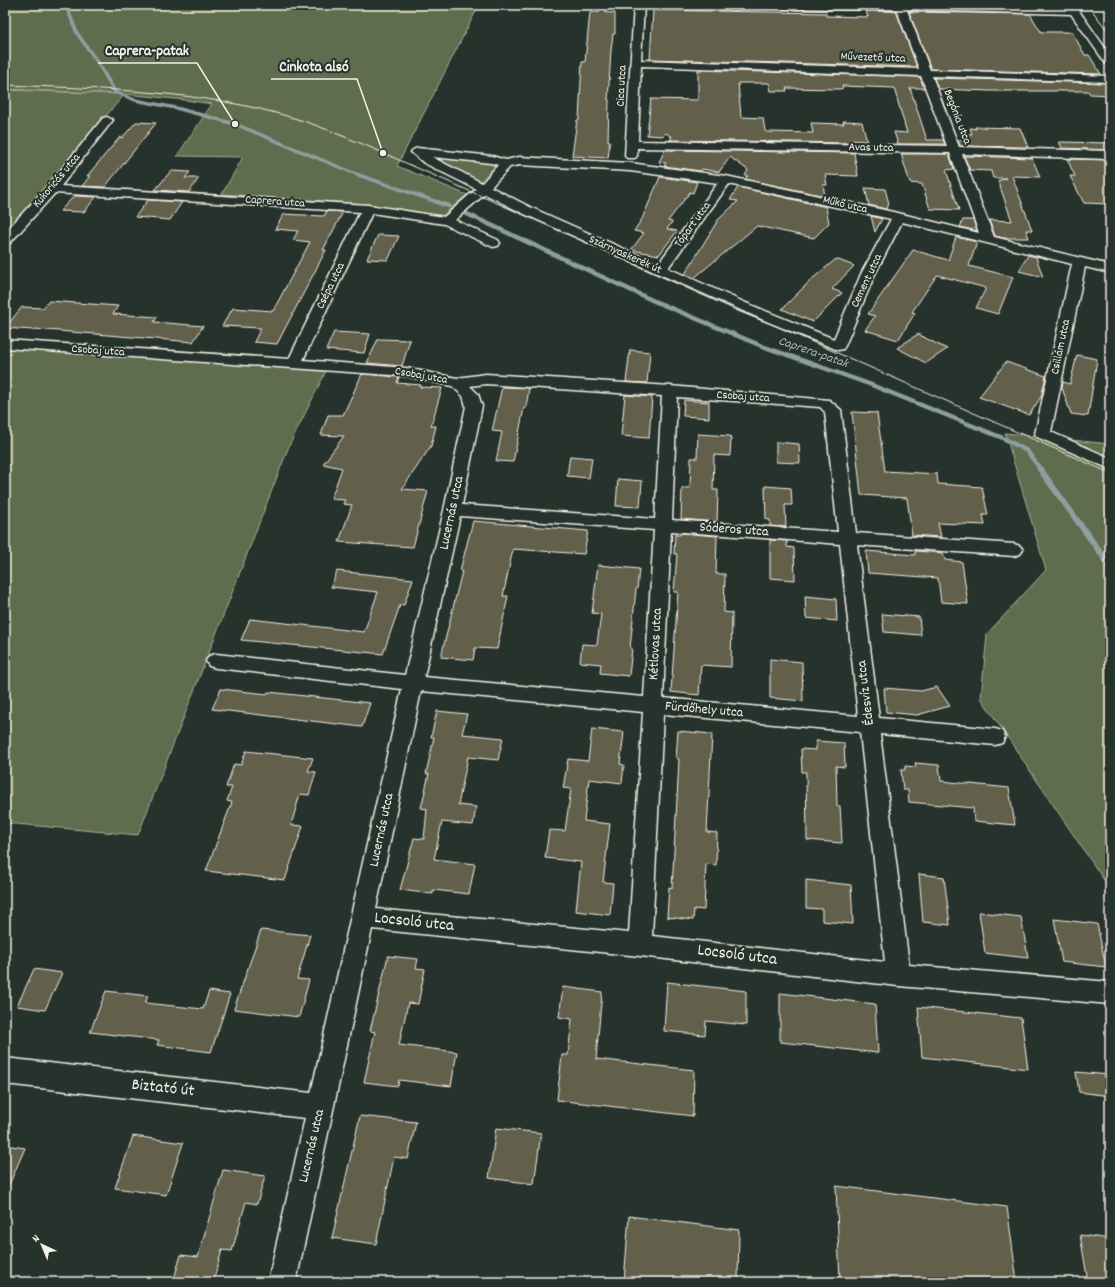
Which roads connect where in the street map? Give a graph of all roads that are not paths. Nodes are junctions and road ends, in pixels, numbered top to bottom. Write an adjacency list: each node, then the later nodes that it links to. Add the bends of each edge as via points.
1 (639, 5): 6 (street, Cica utca)
2 (780, 5): 3 (street)
3 (900, 6): 4 (street); 7 (street, Begónia utca)
4 (1073, 8): 5 (street)
5 (1110, 62)
6 (636, 63): 7 (street, Művezető utca); 10 (street, Cica utca)
7 (926, 73): 8 (street, Művezető utca); 11 (street, Begónia utca)
8 (1110, 79)
9 (107, 120): 17 (street, Kukoricás utca)
10 (632, 144): 11 (street, Avas utca); 14 (street, Cica utca)
11 (956, 150): 12 (street, Avas utca); 21 (street, Begónia utca)
12 (1110, 155)
13 (506, 164): 14 (street, Műkő utca, via 519,161); 16 (street); 16 (street, Szárnyaskerék út, via 492,160 417,152)
14 (630, 167): 15 (street, Műkő utca)
15 (726, 180): 19 (street, Műkő utca); 26 (street, Tópart utca)
16 (484, 188): 20 (street); 26 (street, Szárnyaskerék út, via 526,210)
17 (52, 189): 18 (street, Caprera utca); 22 (street, Kukoricás utca)
18 (368, 209): 20 (street, Caprera utca); 29 (street, Csépa utca)
19 (898, 218): 21 (street, Műkő utca); 28 (street, Cement utca, via 868,274)
20 (447, 221): 23 (street, Caprera utca)
21 (988, 239): 24 (street, Műkő utca)
22 (5, 240)
23 (493, 243)
24 (1079, 261): 25 (street, Műkő utca); 33 (street, Csillám utca, via 1043,434)
25 (1110, 269)
26 (660, 270): 28 (street, Szárnyaskerék út)
27 (5, 344): 29 (street, Csobaj utca)
28 (838, 346)
29 (294, 364): 30 (street, Csobaj utca, via 406,372)
30 (456, 383): 31 (street, Csobaj utca, via 486,379); 34 (street, Lucernás utca, via 470,394 474,406)
31 (670, 391): 32 (street, Csobaj utca, via 824,403); 35 (street, Kétlovas utca)
32 (833, 410): 36 (street, Édesvíz utca)
33 (1110, 464)
34 (453, 510): 35 (street, Sóderos utca); 39 (street, Lucernás utca)
35 (662, 525): 36 (street, Sóderos utca); 40 (street, Kétlovas utca)
36 (848, 539): 37 (street, Sóderos utca); 41 (street, Édesvíz utca)
37 (1014, 550)
38 (216, 661): 39 (street, Fürdőhely utca)
39 (412, 683): 40 (street, Fürdőhely utca); 43 (street, Lucernás utca)
40 (653, 705): 41 (street, Fürdőhely utca); 44 (street, Kétlovas utca)
41 (869, 725): 42 (street, Fürdőhely utca); 45 (street, Édesvíz utca)
42 (995, 736)
43 (363, 918): 44 (street, Locsoló utca); 48 (street, Lucernás utca)
44 (640, 945): 45 (street, Locsoló utca)
45 (898, 976): 46 (street, Locsoló utca)
46 (1110, 993)
47 (5, 1071): 48 (street, Biztató út)
48 (321, 1107): 49 (street, Lucernás utca)
49 (282, 1282)

